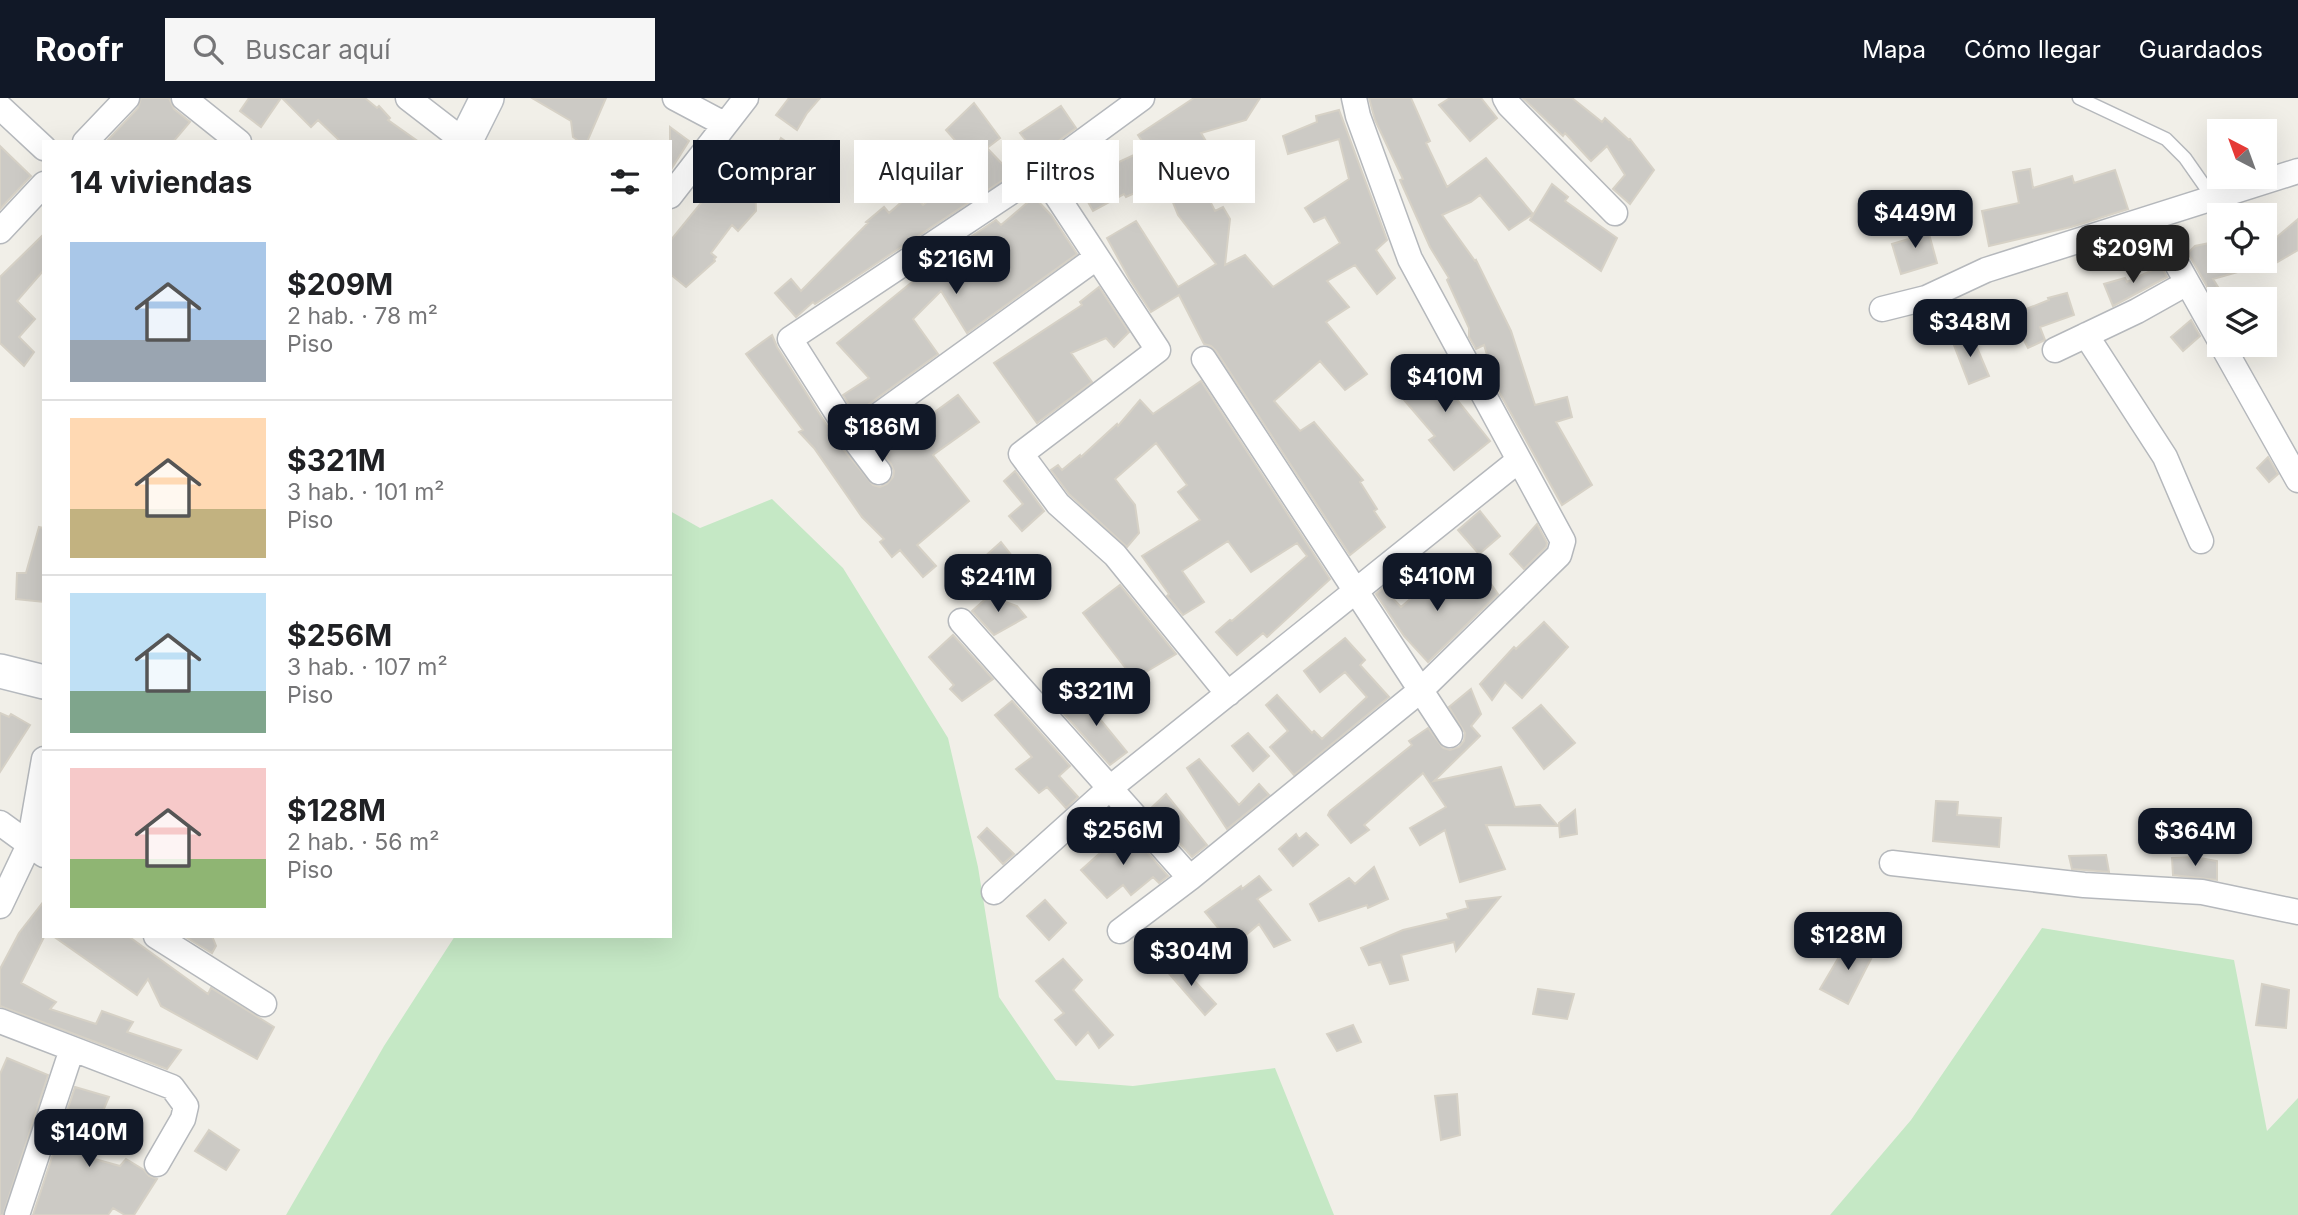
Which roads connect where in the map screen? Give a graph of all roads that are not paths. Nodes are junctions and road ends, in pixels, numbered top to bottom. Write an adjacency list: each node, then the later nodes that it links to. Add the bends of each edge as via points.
1 (127, 98): 13 (street)
2 (184, 98): 14 (street)
3 (408, 98): 15 (street)
4 (487, 98): 16 (main road)
5 (674, 98): 12 (street)
6 (746, 98): 12 (street)
7 (1142, 98): 17 (street)
8 (1354, 98): 37 (street, via 1410,259)
9 (1505, 98): 25 (street)
10 (2079, 98): 23 (lane, via 2166,139)
11 (0, 107): 18 (street)
12 (724, 124): 21 (street)
13 (87, 140)
14 (236, 140)
15 (462, 140)
16 (466, 140)
17 (1085, 140)
18 (42, 146)
19 (2298, 171): 23 (street)
20 (42, 186): 27 (street)
21 (672, 193)
22 (1002, 198): 36 (street, via 789,338)
23 (2213, 198): 26 (street)
24 (1061, 203): 28 (street)
25 (1615, 213)
26 (2151, 218): 29 (street); 30 (street, via 1986,270 1926,298)
27 (0, 231)
28 (1096, 258): 36 (street); 46 (street, via 1157,350 1021,454 1058,504 1115,555)
29 (2187, 283): 31 (street); 32 (street)
30 (1882, 309)
31 (2207, 318)
32 (2086, 335): 33 (street); 40 (street, via 2165,457)
33 (2056, 350)
34 (2229, 357): 39 (street)
35 (1204, 359): 41 (street)
36 (851, 435): 38 (street)
37 (1519, 460): 41 (street); 45 (street, via 1563,548)
38 (879, 472)
39 (2298, 480)
40 (2200, 541)
41 (1357, 592): 45 (street); 46 (street)
42 (961, 621): 49 (street)
43 (0, 671): 44 (main road)
44 (42, 682)
45 (1421, 690): 47 (street); 53 (street)
46 (1228, 694): 49 (street)
47 (1450, 735)
48 (42, 782): 51 (street)
49 (1110, 788): 53 (street); 54 (street)
50 (0, 823): 51 (street)
51 (36, 850): 55 (street)
52 (1892, 863): 56 (street, via 2084,885 2202,892)
53 (1190, 878): 57 (street)
54 (994, 892)
55 (0, 906)
56 (2298, 912)
57 (1120, 932)
58 (159, 938): 59 (street)
59 (264, 1004)
60 (0, 1021): 61 (street)
61 (72, 1049): 62 (street, via 172,1087 181,1098 186,1106 183,1119); 63 (street)
62 (157, 1164)
63 (17, 1215)

